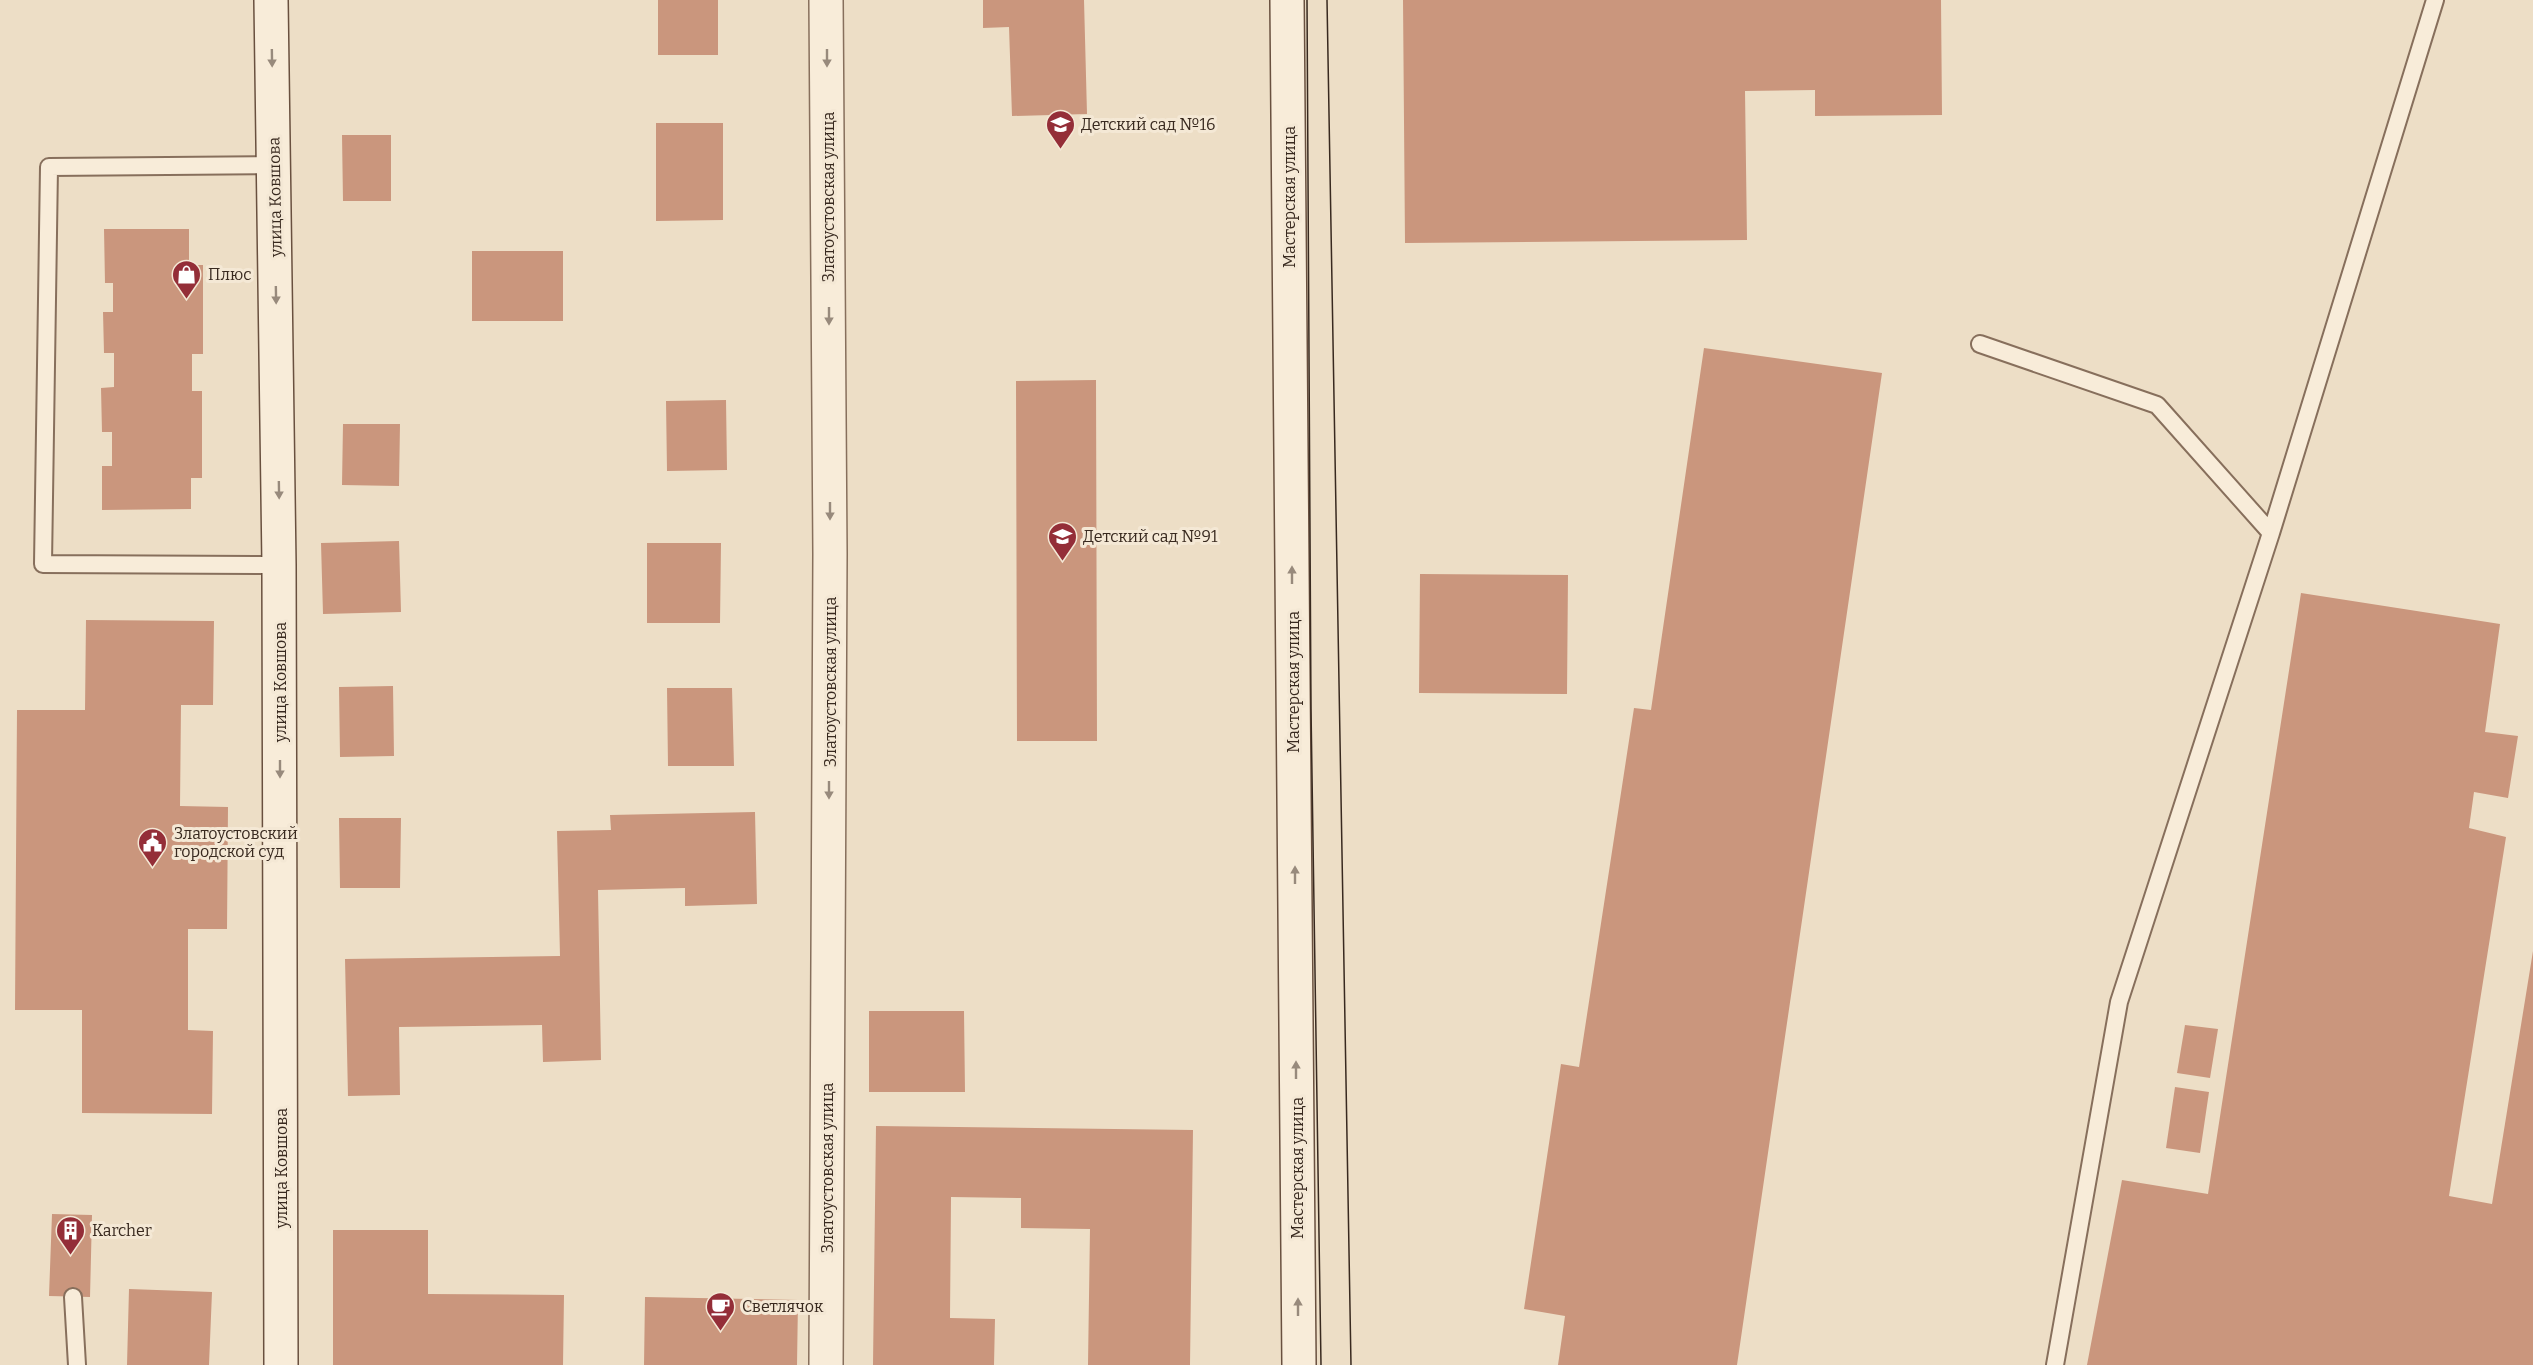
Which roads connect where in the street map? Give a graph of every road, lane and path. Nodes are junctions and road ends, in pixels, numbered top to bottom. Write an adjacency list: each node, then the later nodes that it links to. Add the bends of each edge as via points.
1 (271, 0): 5 (main road, улица Ковшова, one-way to 5)
2 (826, 0): 12 (main road, Златоустовская улица, one-way to 12, via 830,554)
3 (1287, 0): 13 (main road, Мастерская улица, one-way to 3)
4 (2435, 0): 7 (lane)
5 (274, 165): 8 (main road, улица Ковшова, one-way to 8); 8 (lane, via 50,167 43,564)
6 (1980, 344): 7 (lane, via 2157,405)
7 (2271, 532): 14 (lane, via 2119,1002)
8 (279, 565): 11 (main road, улица Ковшова, one-way to 11)
9 (73, 1297): 10 (lane)
10 (77, 1365)
11 (281, 1365)
12 (825, 1365)
13 (1299, 1365)
14 (2055, 1365)

